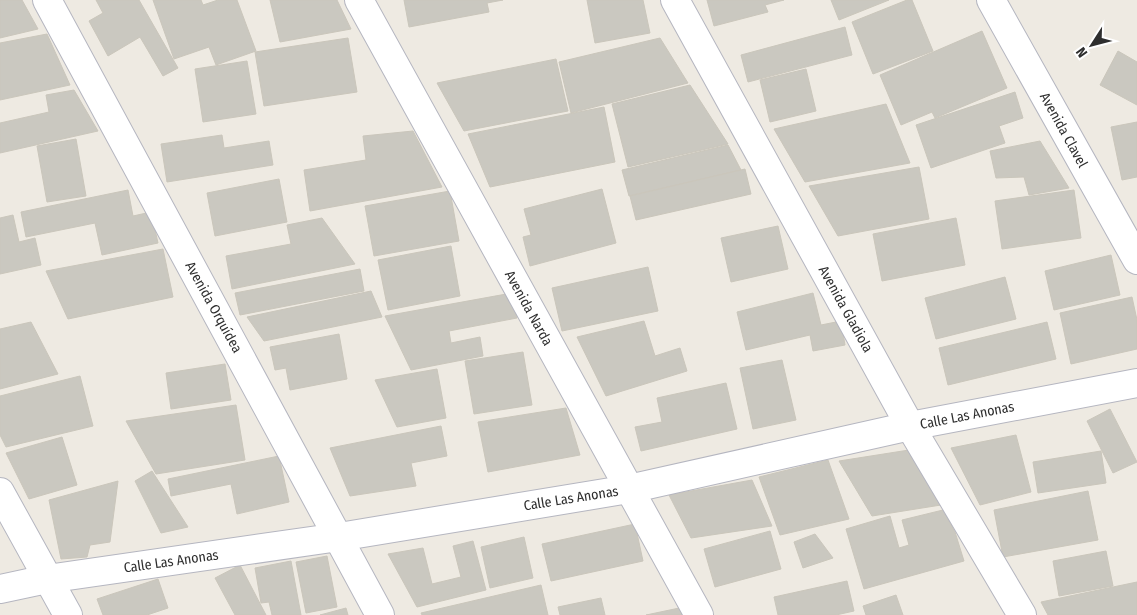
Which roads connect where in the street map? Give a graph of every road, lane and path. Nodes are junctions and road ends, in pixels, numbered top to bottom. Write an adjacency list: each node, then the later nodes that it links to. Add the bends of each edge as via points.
1 (47, 0): 10 (street, Avenida Orquídea)
2 (359, 0): 8 (street, Avenida Narda)
3 (675, 0): 7 (street, Avenida Gladiola)
4 (991, 0): 5 (street, Avenida Clavel)
5 (1137, 260)
6 (1137, 383): 7 (street, Calle Las Anonas)
7 (910, 426): 8 (street, Calle Las Anonas); 16 (street, Avenida Gladiola)
8 (629, 489): 10 (street, Calle Las Anonas); 15 (street, Avenida Narda)
9 (0, 492): 11 (street)
10 (339, 537): 11 (street, Calle Las Anonas); 14 (street, Avenida Orquídea)
11 (47, 579): 12 (street, Calle Las Anonas); 13 (street)
12 (0, 589)
13 (68, 615)
14 (380, 615)
15 (699, 615)
16 (1022, 615)

